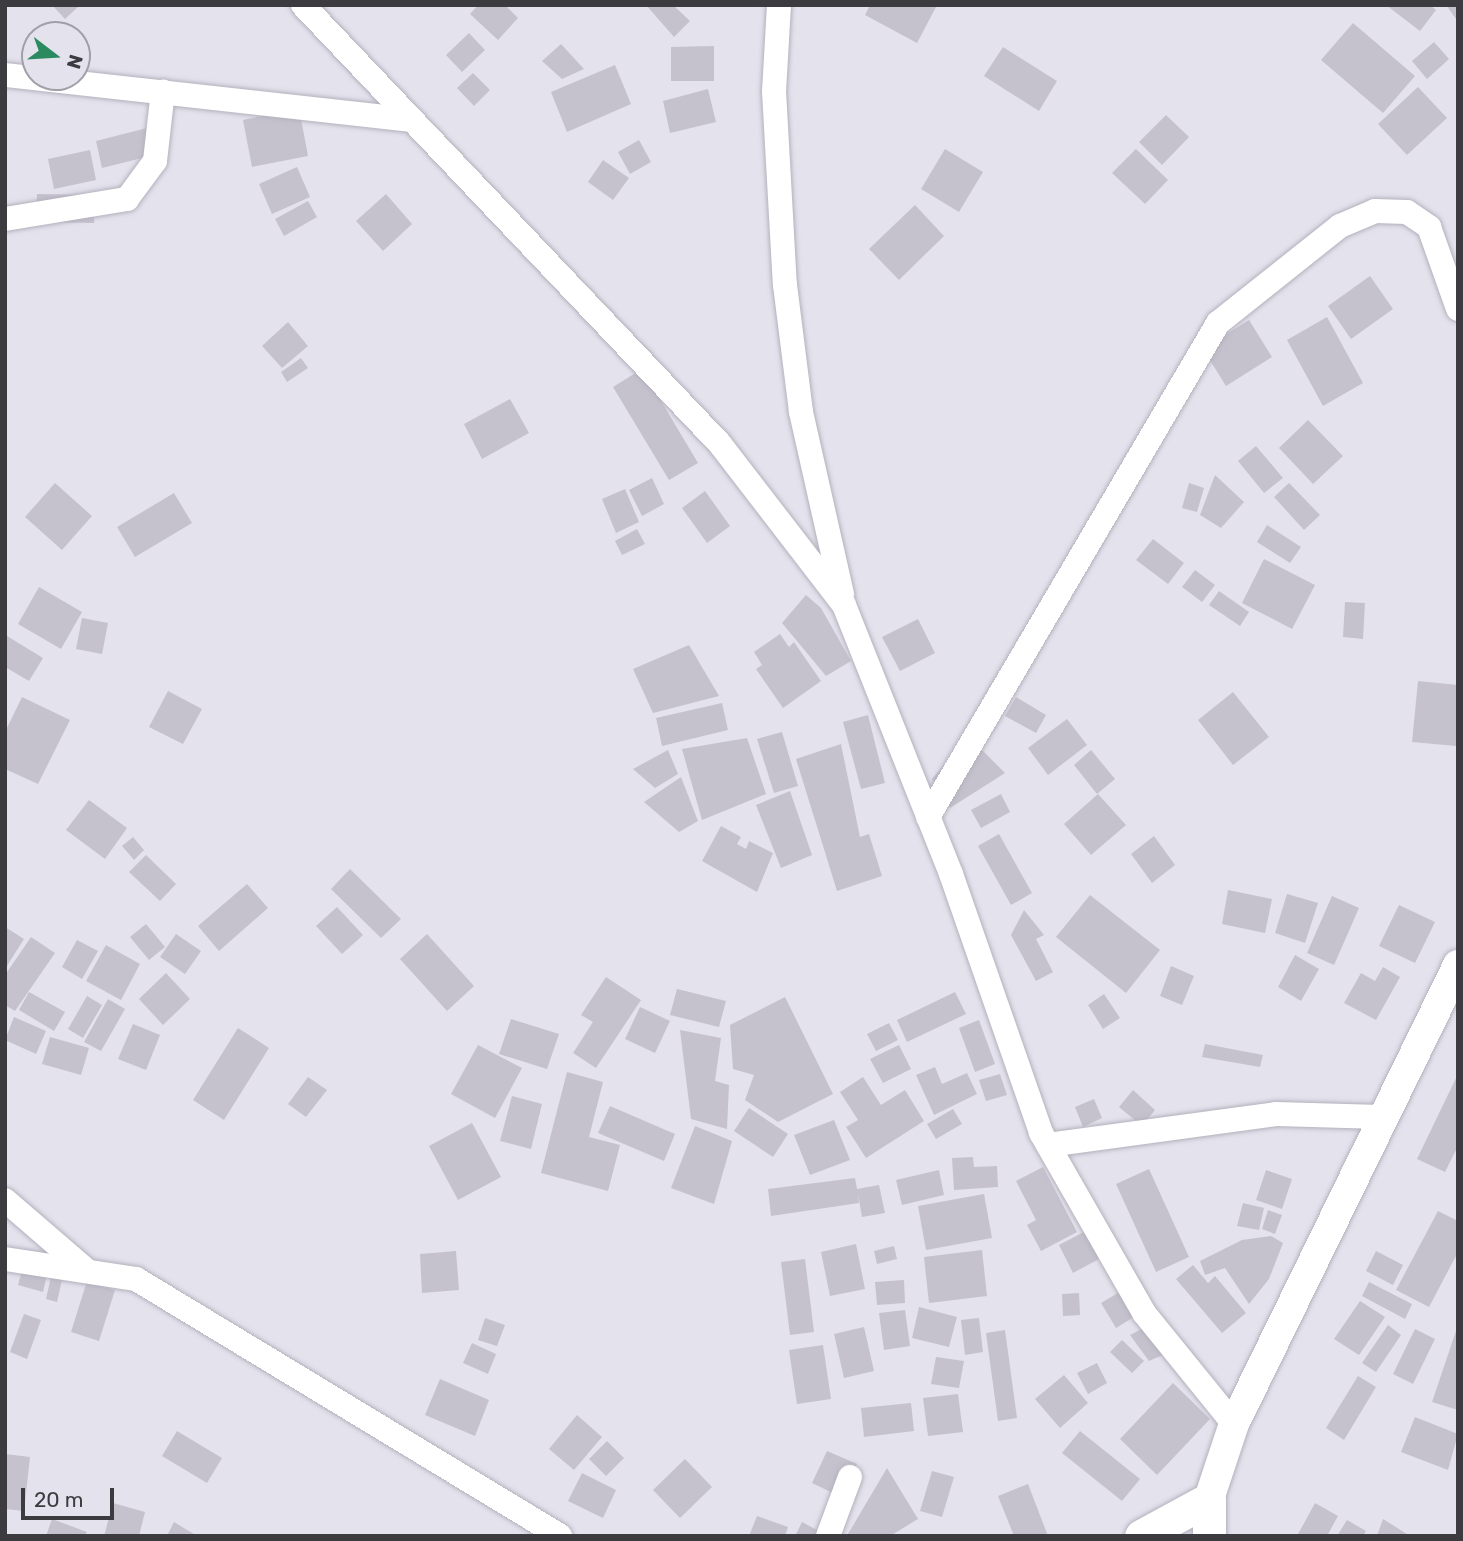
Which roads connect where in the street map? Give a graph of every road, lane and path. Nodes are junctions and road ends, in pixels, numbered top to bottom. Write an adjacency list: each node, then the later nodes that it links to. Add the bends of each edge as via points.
1 (303, 5): 5 (street)
2 (779, 5): 8 (street, via 774,91 785,285 801,412)
3 (5, 75): 4 (street)
4 (163, 91): 5 (street); 6 (street, via 155,161 127,199)
5 (412, 120): 8 (street, via 720,444 785,520)
6 (5, 219)
7 (1458, 309): 9 (street, via 1429,228 1407,212 1376,211 1340,226 1218,323)
8 (844, 605): 9 (street)
9 (928, 817): 12 (street)
10 (1458, 965): 11 (street)
11 (1381, 1117): 12 (street, via 1276,1114); 16 (street)
12 (1048, 1145): 16 (street, via 1144,1313)
13 (5, 1200): 15 (street)
14 (5, 1259): 15 (street)
15 (86, 1270): 19 (street, via 136,1279 190,1309)
16 (1234, 1424): 18 (street)
17 (850, 1477): 20 (street)
18 (1209, 1499): 21 (main road); 22 (main road)
19 (559, 1536)
20 (828, 1536)
21 (1141, 1536)
22 (1209, 1536)

